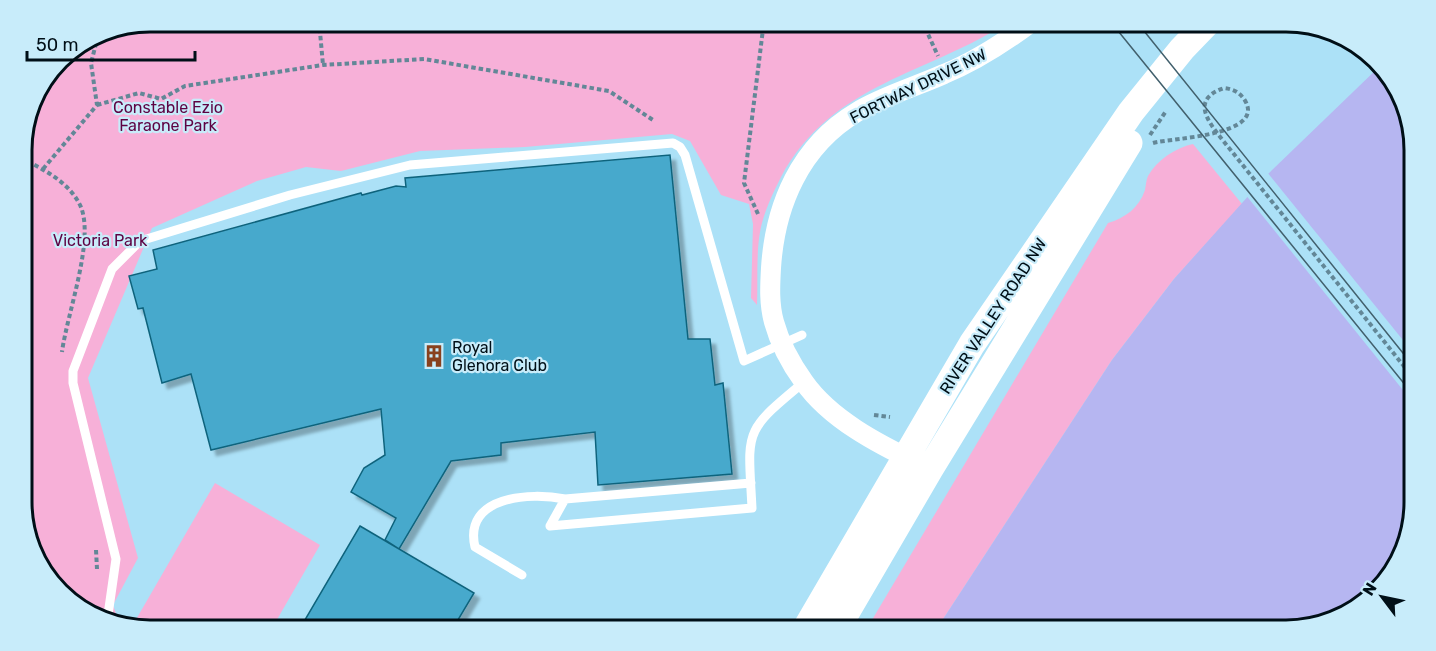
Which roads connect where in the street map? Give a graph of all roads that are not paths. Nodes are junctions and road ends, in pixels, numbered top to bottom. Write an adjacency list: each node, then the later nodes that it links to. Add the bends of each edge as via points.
1 (1020, 32): 5 (street, FORTWAY DRIVE NW, via 986,54 856,112 813,149 784,195 772,244 770,294)
2 (1199, 32): 7 (main road, RIVER VALLEY ROAD NW, via 1153,84 1083,179 972,344)
3 (1211, 32): 8 (main road, RIVER VALLEY ROAD NW, via 1145,117)
4 (802, 335): 5 (lane)
5 (782, 346): 6 (street, FORTWAY DRIVE NW); 12 (lane, via 744,361 685,155 673,143 410,165 290,195 140,242 112,269 73,371 116,559)
6 (804, 382): 7 (street, FORTWAY DRIVE NW, via 828,409); 9 (lane, via 767,413 753,431 749,450)
7 (905, 457): 8 (street, FORTWAY DRIVE NW); 13 (main road, RIVER VALLEY ROAD NW)
8 (930, 469): 14 (main road, RIVER VALLEY ROAD NW)
9 (751, 483): 10 (lane); 10 (lane, via 752,508 550,526)
10 (565, 500): 11 (lane, via 538,496 493,503 476,520 475,547)
11 (522, 575)
12 (108, 612)
13 (811, 619)
14 (842, 619)

